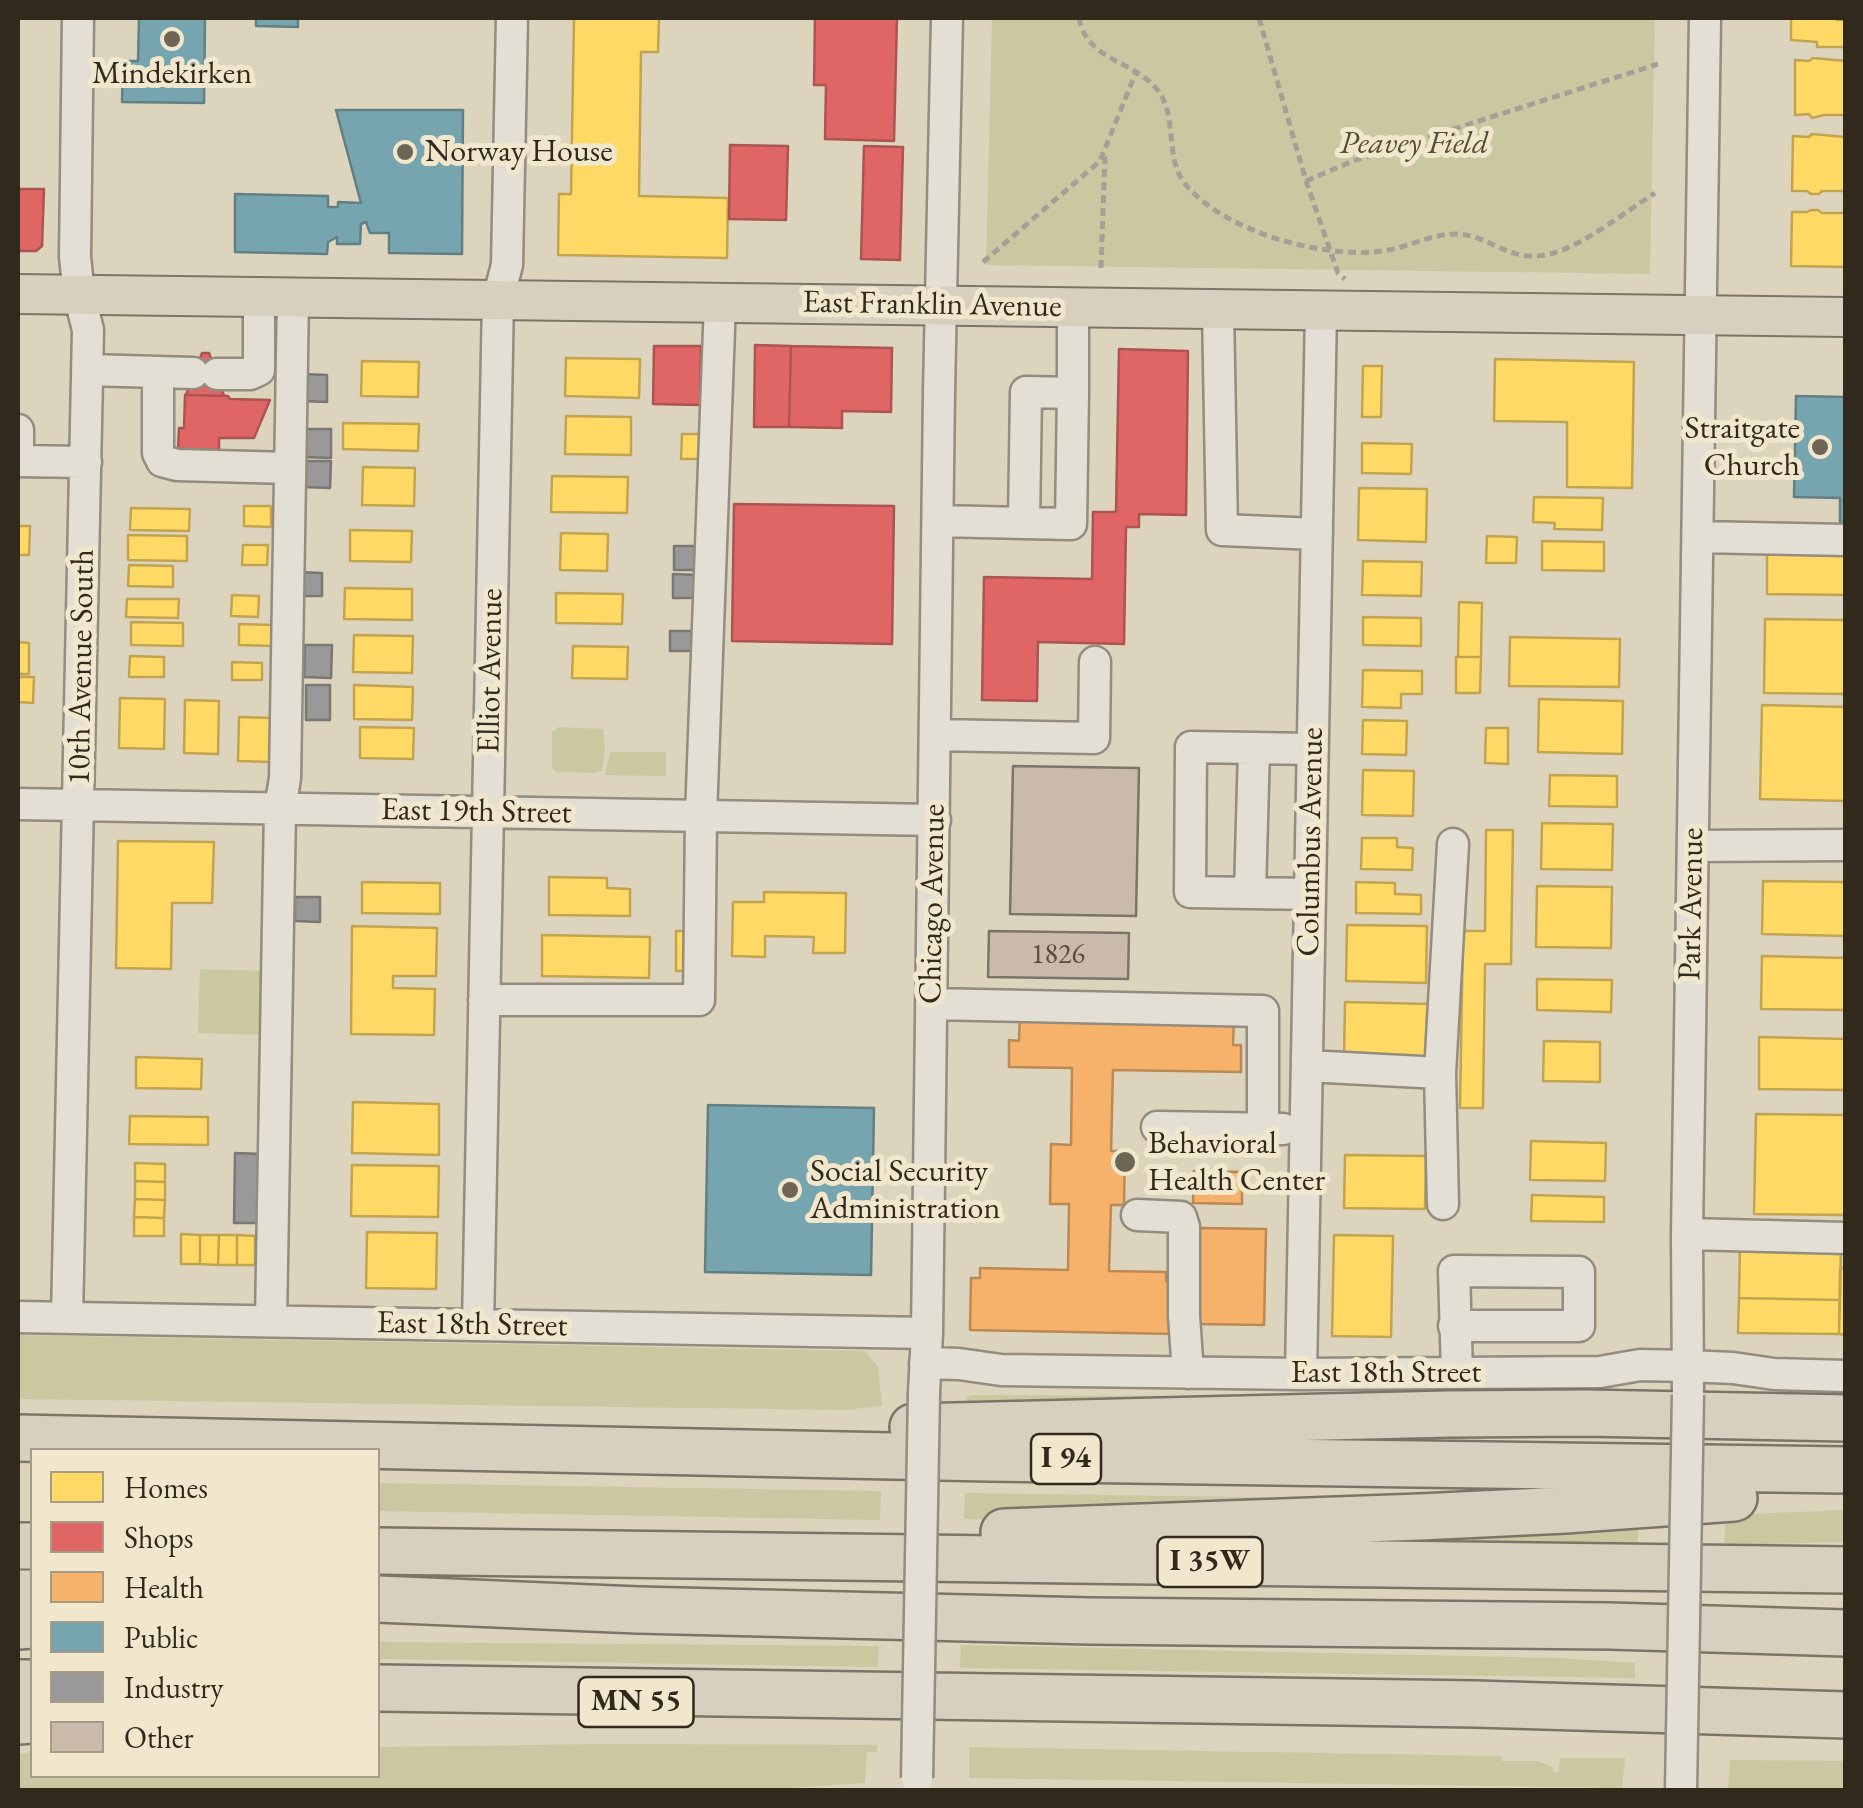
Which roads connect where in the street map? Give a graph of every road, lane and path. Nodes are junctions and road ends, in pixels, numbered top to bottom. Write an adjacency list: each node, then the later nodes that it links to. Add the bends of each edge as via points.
1 (78, 18): 17 (street, 10th Avenue South)
2 (512, 18): 19 (street, Elliot Avenue, via 507,265)
3 (947, 18): 21 (street, Chicago Avenue)
4 (1079, 18): 8 (path, via 1094,47)
5 (1260, 18): 10 (path)
6 (1705, 18): 25 (street, Park Avenue)
7 (1658, 64): 10 (path)
8 (1136, 72): 9 (path); 12 (path, via 1164,100 1184,184 1253,230)
9 (1105, 149): 13 (path, via 1090,170); 14 (path)
10 (1306, 181): 12 (path)
11 (1655, 193): 12 (path, via 1546,255 1519,256 1458,234 1382,251)
12 (1332, 251): 15 (path)
13 (983, 262)
14 (1101, 268)
15 (1345, 279)
16 (18, 294): 17 (main road, East Franklin Avenue)
17 (78, 294): 18 (main road, East Franklin Avenue); 27 (street, 10th Avenue South, via 88,330)
18 (276, 297): 19 (main road, East Franklin Avenue); 28 (street, via 259,370); 33 (street)
19 (498, 299): 20 (main road, East Franklin Avenue); 46 (street, Elliot Avenue)
20 (720, 302): 21 (main road, East Franklin Avenue); 47 (street)
21 (941, 305): 22 (main road, East Franklin Avenue); 34 (street, Chicago Avenue)
22 (1073, 307): 23 (main road, East Franklin Avenue); 29 (street)
23 (1218, 309): 24 (main road, East Franklin Avenue); 36 (street, via 1222,530)
24 (1321, 310): 25 (main road, East Franklin Avenue); 36 (street, Columbus Avenue)
25 (1700, 315): 26 (main road, East Franklin Avenue); 37 (street, Park Avenue)
26 (1846, 318)
27 (88, 370): 28 (street); 32 (street, 10th Avenue South)
28 (158, 372): 33 (street, via 162,461)
29 (1073, 393): 35 (street, via 1026,392); 35 (street, via 1071,524)
30 (18, 430): 31 (street)
31 (18, 461): 32 (street)
32 (86, 462): 44 (street, 10th Avenue South)
33 (290, 468): 45 (street)
34 (938, 522): 35 (street); 40 (street, Chicago Avenue)
35 (1024, 523)
36 (1317, 534): 42 (street, Columbus Avenue)
37 (1698, 537): 38 (street); 51 (street, Park Avenue)
38 (1846, 540)
39 (1095, 662): 40 (street, via 1094,738)
40 (936, 736): 48 (street, Chicago Avenue)
41 (1254, 748): 42 (street); 52 (street); 52 (street, via 1191,748 1190,892)
42 (1313, 749): 53 (street, Columbus Avenue)
43 (18, 804): 44 (street, East 19th Street)
44 (78, 806): 45 (street, East 19th Street); 66 (street, 10th Avenue South)
45 (280, 809): 46 (street, East 19th Street); 67 (street)
46 (488, 813): 47 (street, East 19th Street); 54 (street, Elliot Avenue)
47 (702, 816): 48 (street, East 19th Street); 54 (street, via 699,1000)
48 (934, 820): 55 (street, Chicago Avenue)
49 (1453, 844): 57 (street)
50 (1846, 845): 51 (street)
51 (1693, 846): 63 (street, Park Avenue)
52 (1250, 892): 53 (street)
53 (1310, 894): 56 (street, Columbus Avenue)
54 (484, 1000): 68 (street, Elliot Avenue)
55 (931, 1004): 59 (street, via 1263,1012); 70 (street, Chicago Avenue)
56 (1307, 1066): 57 (street); 60 (street, Columbus Avenue)
57 (1440, 1073): 61 (street)
58 (1158, 1127): 59 (street)
59 (1263, 1129): 60 (street)
60 (1306, 1130): 73 (street, Columbus Avenue)
61 (1443, 1204)
62 (1137, 1215): 71 (street, via 1182,1217)
63 (1687, 1234): 64 (street); 75 (street, Park Avenue)
64 (1846, 1238)
65 (18, 1317): 66 (street, East 18th Street)
66 (67, 1318): 67 (street, East 18th Street)
67 (271, 1321): 68 (street, East 18th Street)
68 (478, 1325): 70 (street, East 18th Street)
69 (1454, 1326): 72 (street)
70 (925, 1363): 71 (street, East 18th Street); 96 (street, Chicago Avenue, bridge)
71 (1188, 1373): 73 (street, East 18th Street)
72 (1457, 1373): 73 (street, East 18th Street); 75 (street, East 18th Street, via 1600,1372 1640,1365)
73 (1302, 1374)
74 (1846, 1376): 75 (street, East 18th Street, via 1733,1368)
75 (1688, 1381): 97 (street, Park Avenue, bridge)
76 (1846, 1418): 78 (highway, via 1430,1414)
77 (18, 1438): 78 (highway, I 94)
78 (287, 1442): 79 (highway, I 94)
79 (1846, 1470)
80 (1846, 1488): 82 (highway, via 1547,1511)
81 (380, 1552): 82 (highway, I 35W)
82 (574, 1554): 84 (highway, I 35W)
83 (1846, 1562): 84 (highway)
84 (1726, 1568): 85 (highway, I 35W)
85 (1846, 1570)
86 (380, 1599): 87 (highway, I 35W)
87 (638, 1610): 88 (highway); 89 (highway, I 35W)
88 (380, 1616)
89 (1846, 1633)
90 (380, 1688): 91 (highway)
91 (894, 1695): 92 (highway); 93 (highway, MN 55)
92 (1476, 1704): 94 (highway); 95 (highway)
93 (380, 1709)
94 (1846, 1715)
95 (1846, 1735)
96 (917, 1784)
97 (1680, 1790)

